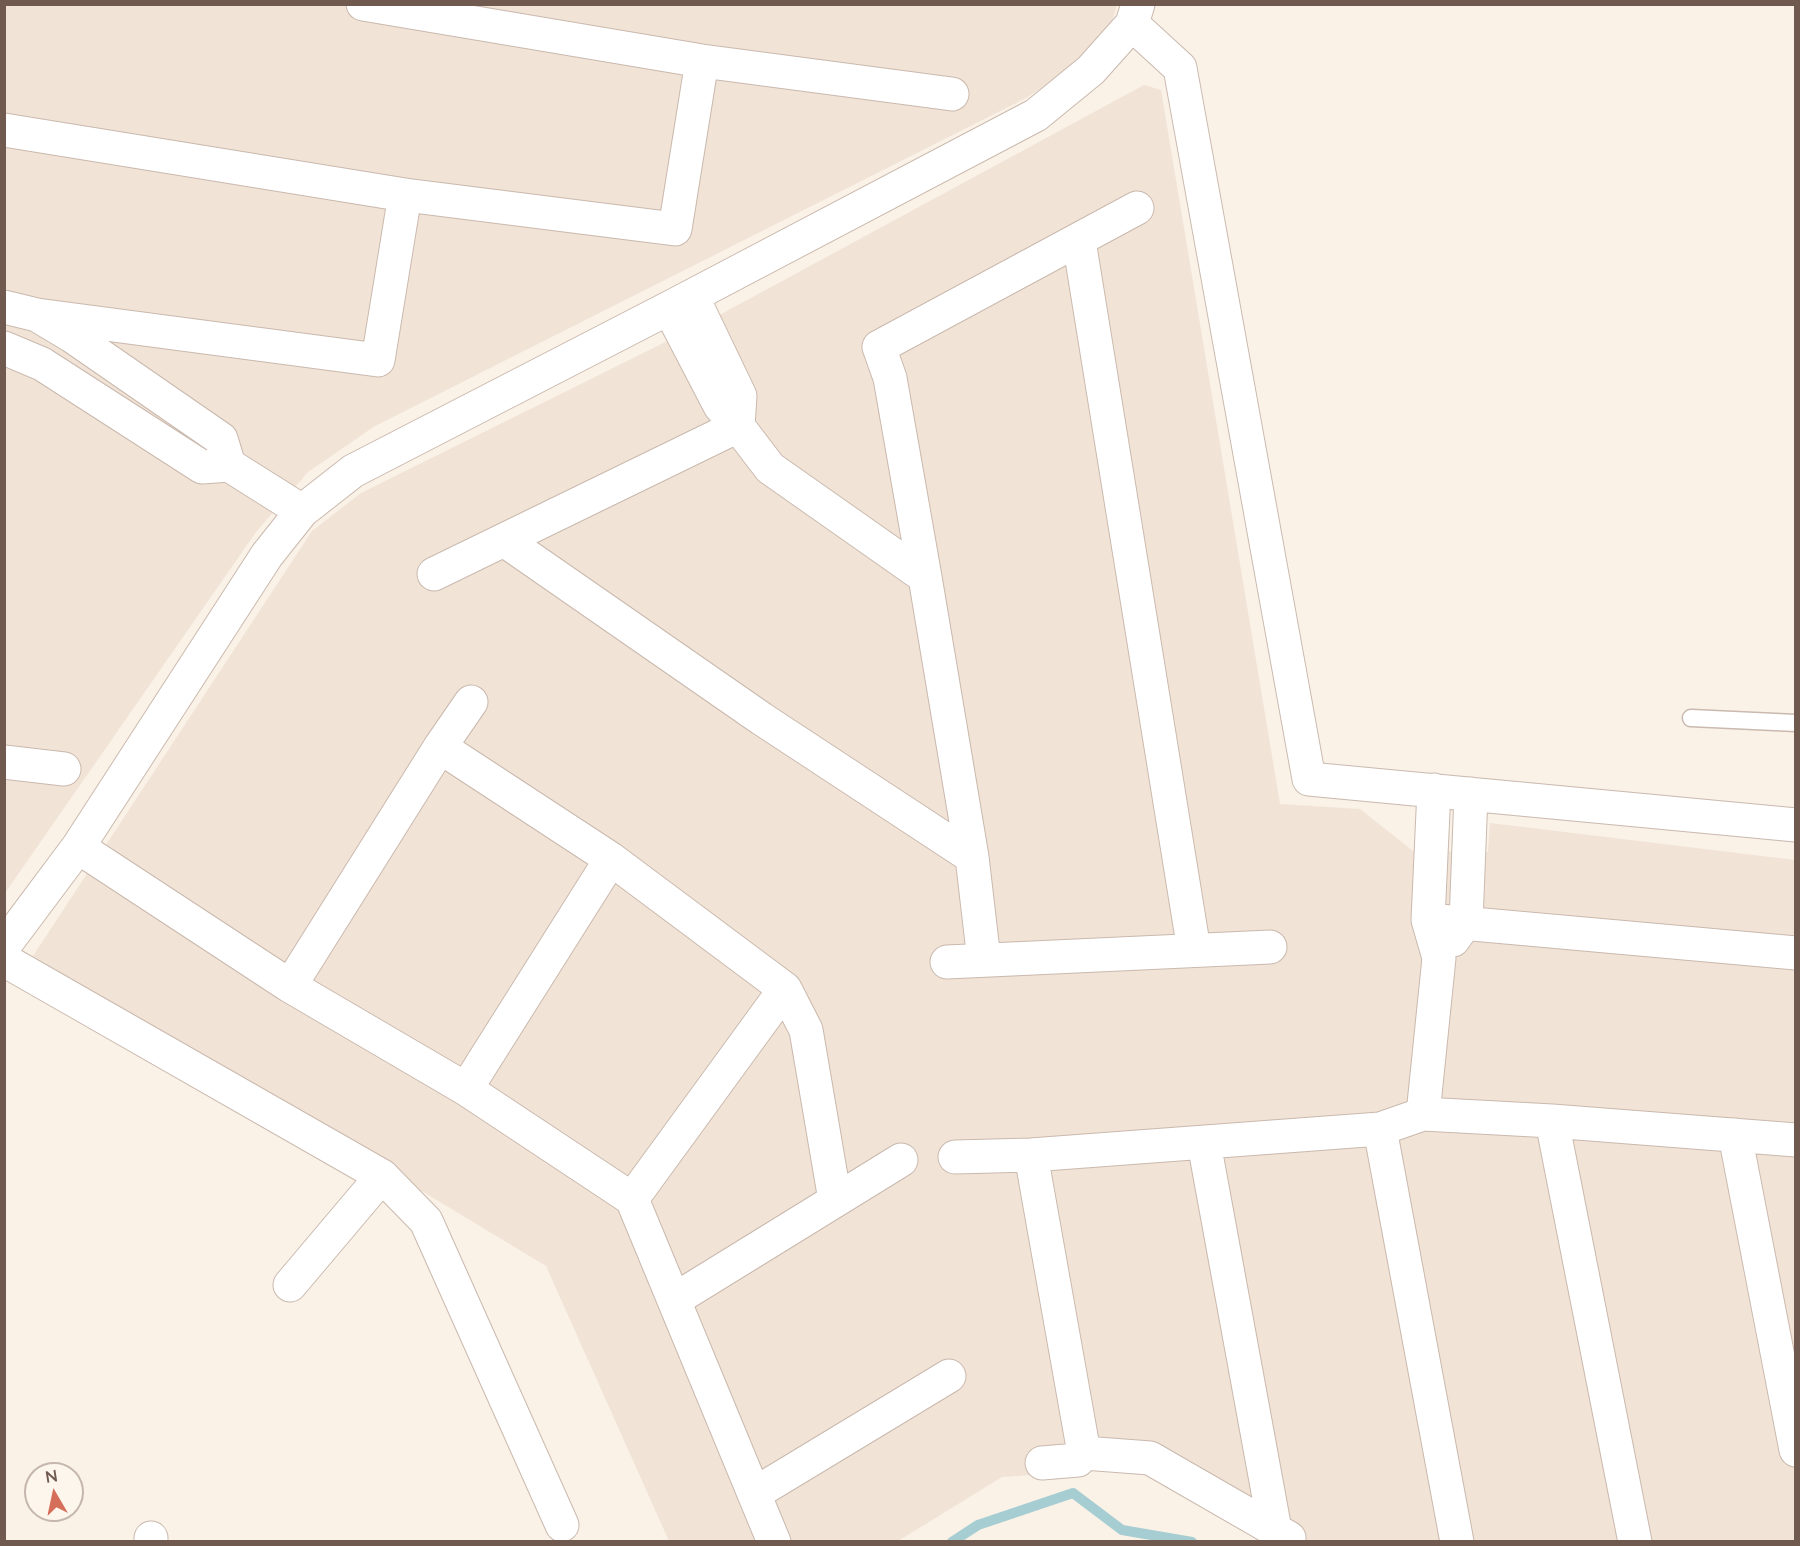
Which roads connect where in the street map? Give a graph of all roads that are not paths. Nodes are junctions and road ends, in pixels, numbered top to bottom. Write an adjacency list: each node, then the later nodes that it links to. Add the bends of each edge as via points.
1 (363, 4): 3 (street)
2 (1135, 14): 9 (street, via 1091,70 1036,115); 26 (street, via 1179,68 1309,779)
3 (702, 61): 4 (street); 6 (street, via 675,229)
4 (952, 94)
5 (4, 130): 6 (street)
6 (405, 195): 11 (street, via 378,360)
7 (1137, 208): 8 (street)
8 (1079, 241): 19 (street, via 879,347 890,378); 36 (street)
9 (680, 302): 14 (street, via 740,396); 16 (street, via 353,471)
10 (4, 307): 11 (street)
11 (92, 335): 13 (street); 15 (street, via 221,439)
12 (4, 348): 13 (street)
13 (63, 378): 15 (street, via 202,467)
14 (738, 426): 17 (street); 19 (street, via 770,468)
15 (229, 465): 16 (street)
16 (302, 511): 29 (street, via 267,555)
17 (504, 540): 18 (street); 30 (street, via 762,719)
18 (434, 574)
19 (924, 577): 30 (street)
20 (471, 702): 23 (street)
21 (1691, 718): 22 (lane)
22 (1796, 723)
23 (440, 747): 31 (street); 42 (street)
24 (4, 762): 25 (street)
25 (64, 769)
26 (1434, 790): 27 (street); 32 (street)
27 (1471, 794): 28 (street); 33 (street)
28 (1796, 825)
29 (78, 847): 34 (street); 42 (street)
30 (972, 857): 40 (street)
31 (610, 858): 43 (street); 44 (street)
32 (1428, 920): 33 (street); 38 (street)
33 (1466, 922): 37 (street); 38 (street)
34 (4, 946)
35 (1270, 947): 36 (street)
36 (1194, 950): 40 (street)
37 (1796, 953)
38 (1439, 958): 45 (street)
39 (4, 960): 54 (street)
40 (984, 960): 41 (street)
41 (947, 962)
42 (290, 986): 44 (street)
43 (785, 989): 55 (street); 56 (street, via 806,1030)
44 (466, 1089): 55 (street)
45 (1423, 1114): 46 (street); 47 (street)
46 (1552, 1121): 48 (street); 68 (street)
47 (1380, 1129): 50 (street); 67 (street)
48 (1735, 1135): 49 (street); 60 (street)
49 (1796, 1140)
50 (1204, 1143): 51 (street); 65 (street)
51 (1031, 1155): 52 (street); 61 (street)
52 (955, 1157)
53 (900, 1160): 56 (street)
54 (382, 1176): 57 (street); 64 (street, via 426,1221)
55 (632, 1199): 58 (street)
56 (835, 1200): 58 (street)
57 (290, 1285)
58 (674, 1300): 63 (street)
59 (949, 1376): 63 (street)
60 (1796, 1450)
61 (1084, 1453): 62 (street, via 1078,1460); 65 (street, via 1150,1458)
62 (1042, 1463)
63 (754, 1494): 66 (street)
64 (562, 1525)
65 (1285, 1536)
66 (774, 1542)
67 (1457, 1542)
68 (1635, 1542)

